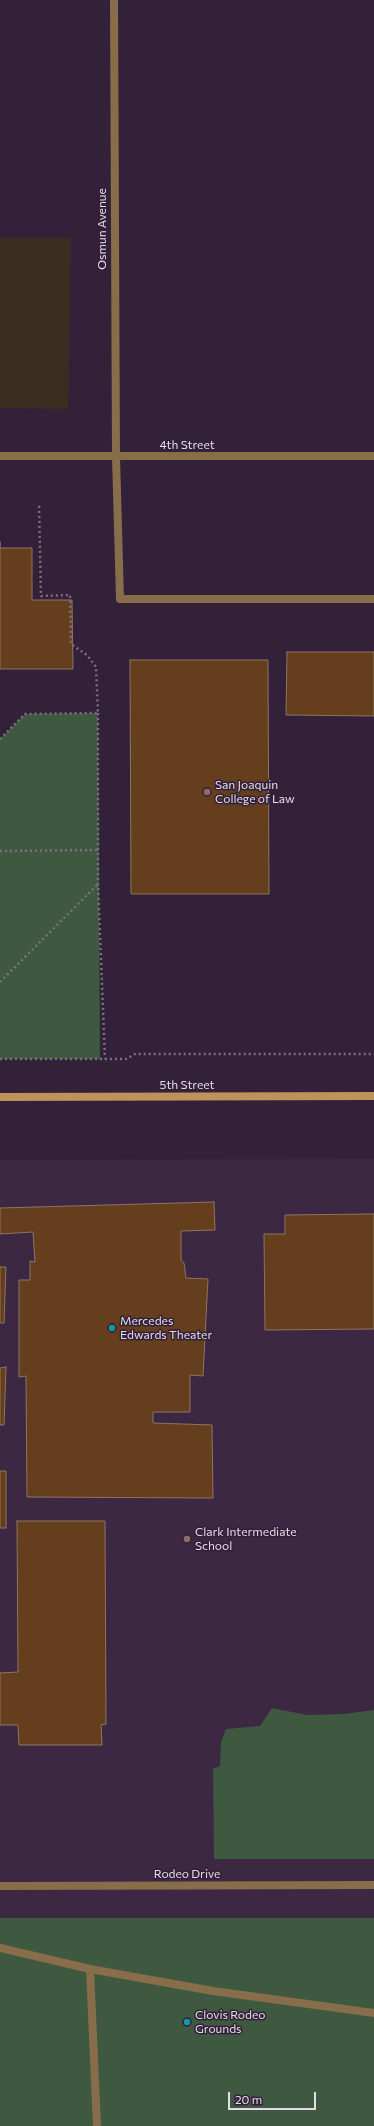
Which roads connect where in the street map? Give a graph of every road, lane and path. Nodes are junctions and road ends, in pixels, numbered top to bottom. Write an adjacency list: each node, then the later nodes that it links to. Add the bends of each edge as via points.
1 (114, 0): 4 (street, Osmun Avenue)
2 (0, 456): 4 (street, 4th Street)
3 (374, 456): 4 (street, 4th Street)
4 (116, 457): 6 (street, Osmun Avenue, via 120,599)
5 (39, 504): 7 (path, via 41,596 70,595 71,644 87,655 96,667)
6 (374, 599)
7 (98, 713): 8 (path, via 25,714); 10 (path)
8 (0, 739)
9 (0, 850): 10 (path)
10 (98, 850): 11 (path)
11 (98, 884): 12 (path); 15 (path)
12 (0, 982)
13 (374, 1054): 15 (path, via 135,1054 126,1060)
14 (0, 1058): 15 (path)
15 (105, 1060)
16 (374, 1096): 17 (main road, 5th Street)
17 (0, 1097)
18 (374, 1885): 19 (street, Rodeo Drive)
19 (0, 1886)
20 (0, 1948): 21 (street)
21 (90, 1969): 22 (street, via 213,1991); 23 (street)
22 (374, 2013)
23 (97, 2126)

